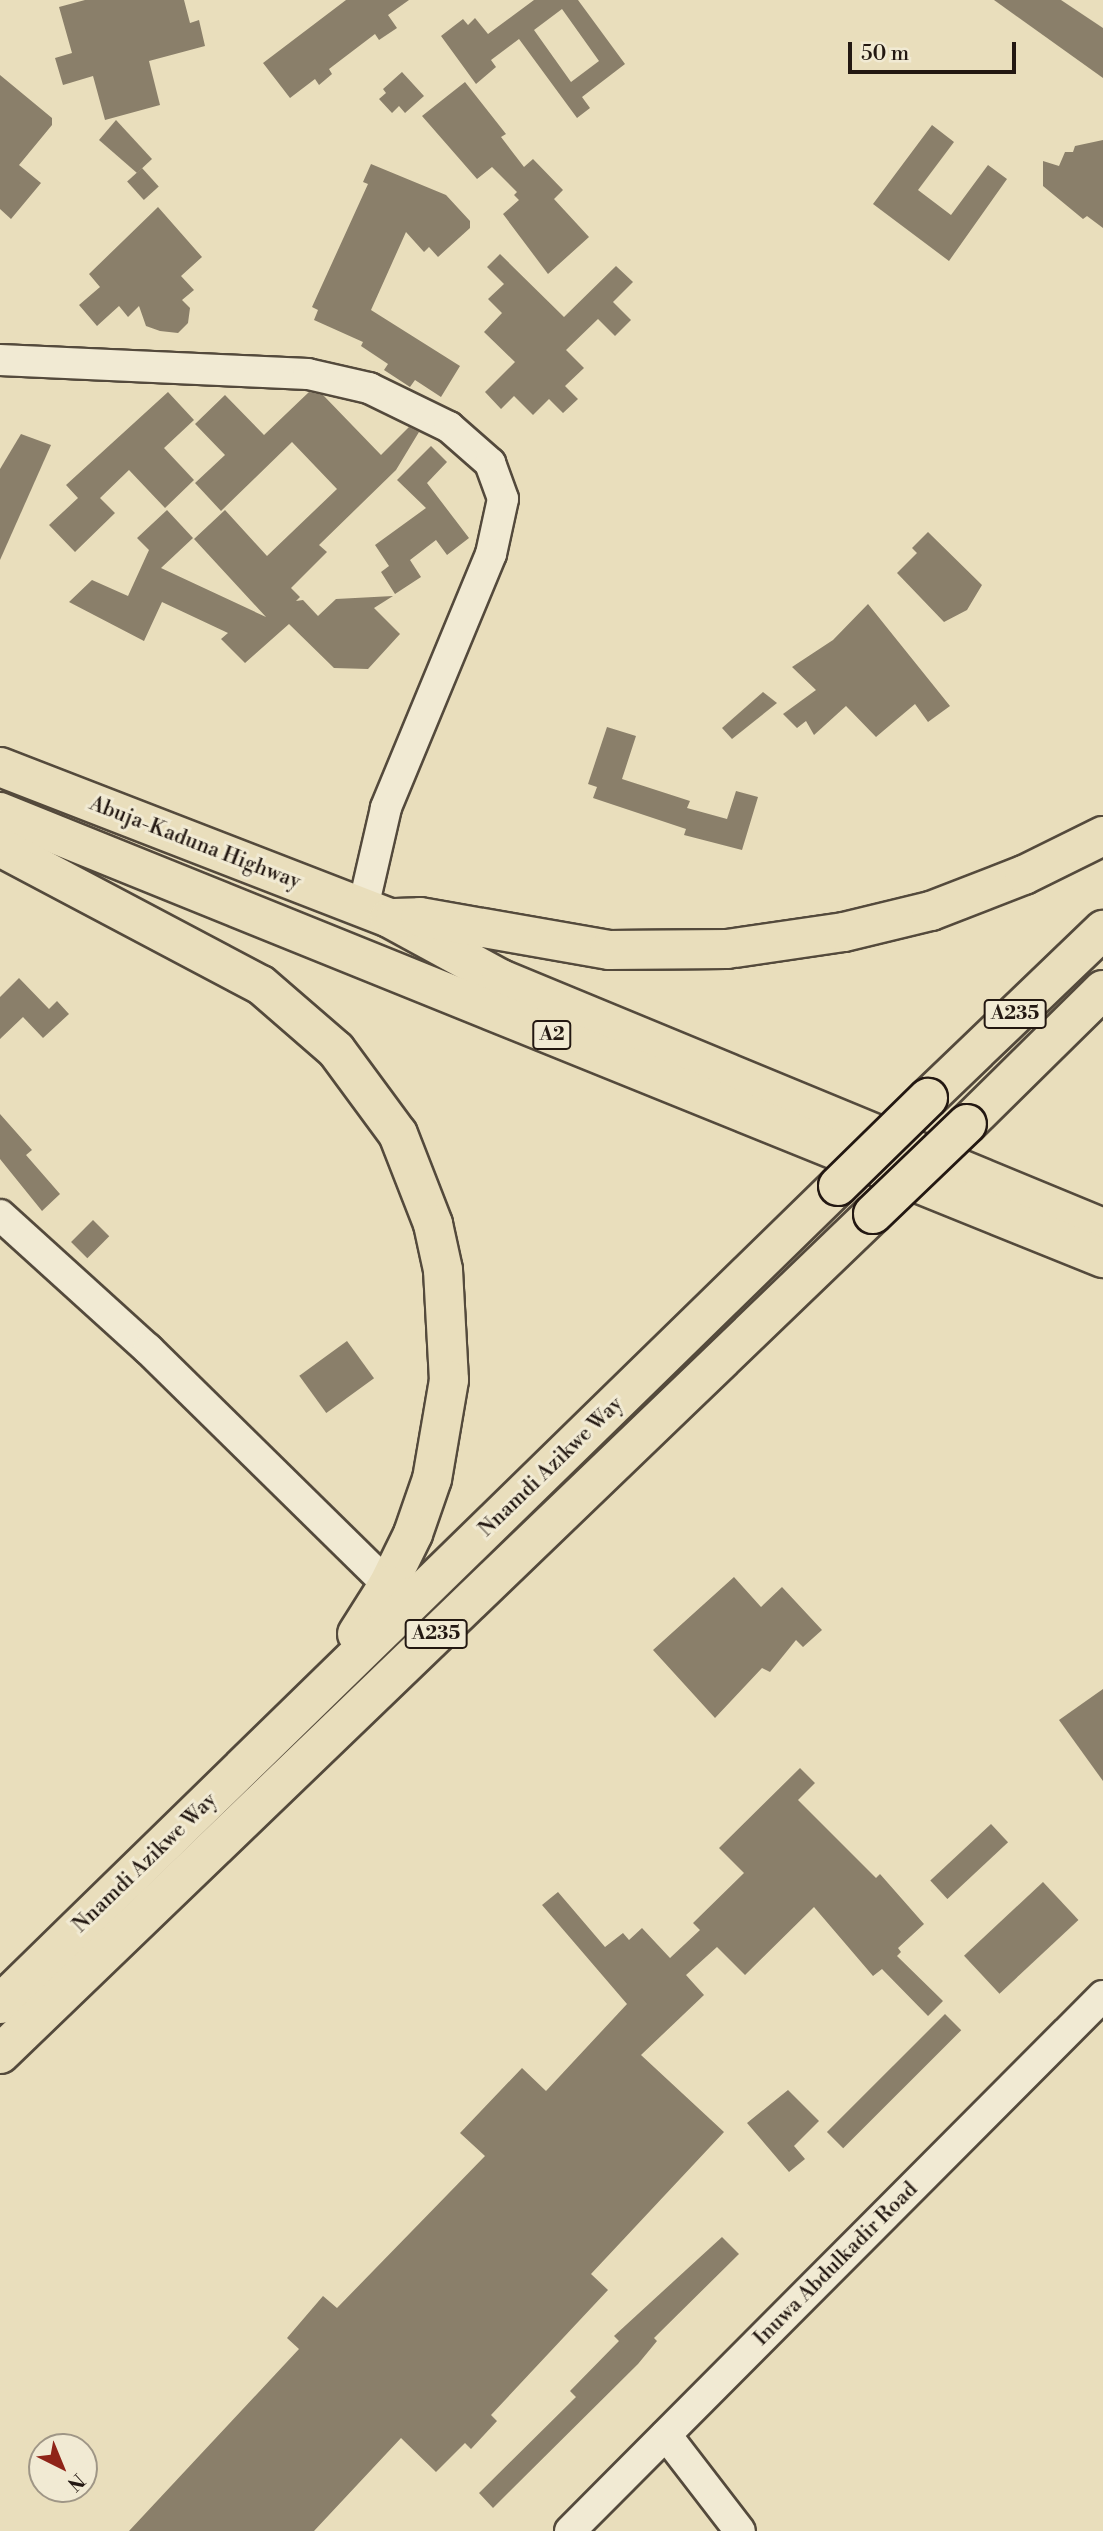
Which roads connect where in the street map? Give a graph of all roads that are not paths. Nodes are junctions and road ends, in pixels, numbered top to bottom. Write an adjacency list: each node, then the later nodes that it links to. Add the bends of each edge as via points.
1 (0, 360): 6 (street, via 308,374 369,388 449,427 489,463 503,499 491,554 386,808)
2 (0, 767): 6 (highway, Abuja-Kaduna Highway)
3 (0, 812): 11 (highway, A2)
4 (1103, 836): 6 (highway, via 1024,875 931,911 844,932 727,949 609,950)
5 (0, 847): 12 (highway, via 261,985 335,1050 398,1134 433,1224 443,1270 449,1380 432,1479 413,1534)
6 (376, 913): 10 (highway, via 501,979)
7 (1103, 930): 13 (highway, Nnamdi Azikwe Way / A235, bridge)
8 (1095, 999): 16 (highway, Nnamdi Azikwe Way / A235, bridge)
9 (0, 1215): 12 (street, via 148,1349)
10 (1103, 1228)
11 (1103, 1258)
12 (388, 1585): 13 (highway)
13 (319, 1693): 15 (highway, Nnamdi Azikwe Way / A235)
14 (1103, 1996): 17 (street, Inuwa Abdulkadir Road)
15 (0, 2004)
16 (0, 2054)
17 (666, 2435): 18 (street, Inuwa Abdulkadir Road); 19 (street)
18 (569, 2531)
19 (740, 2531)

